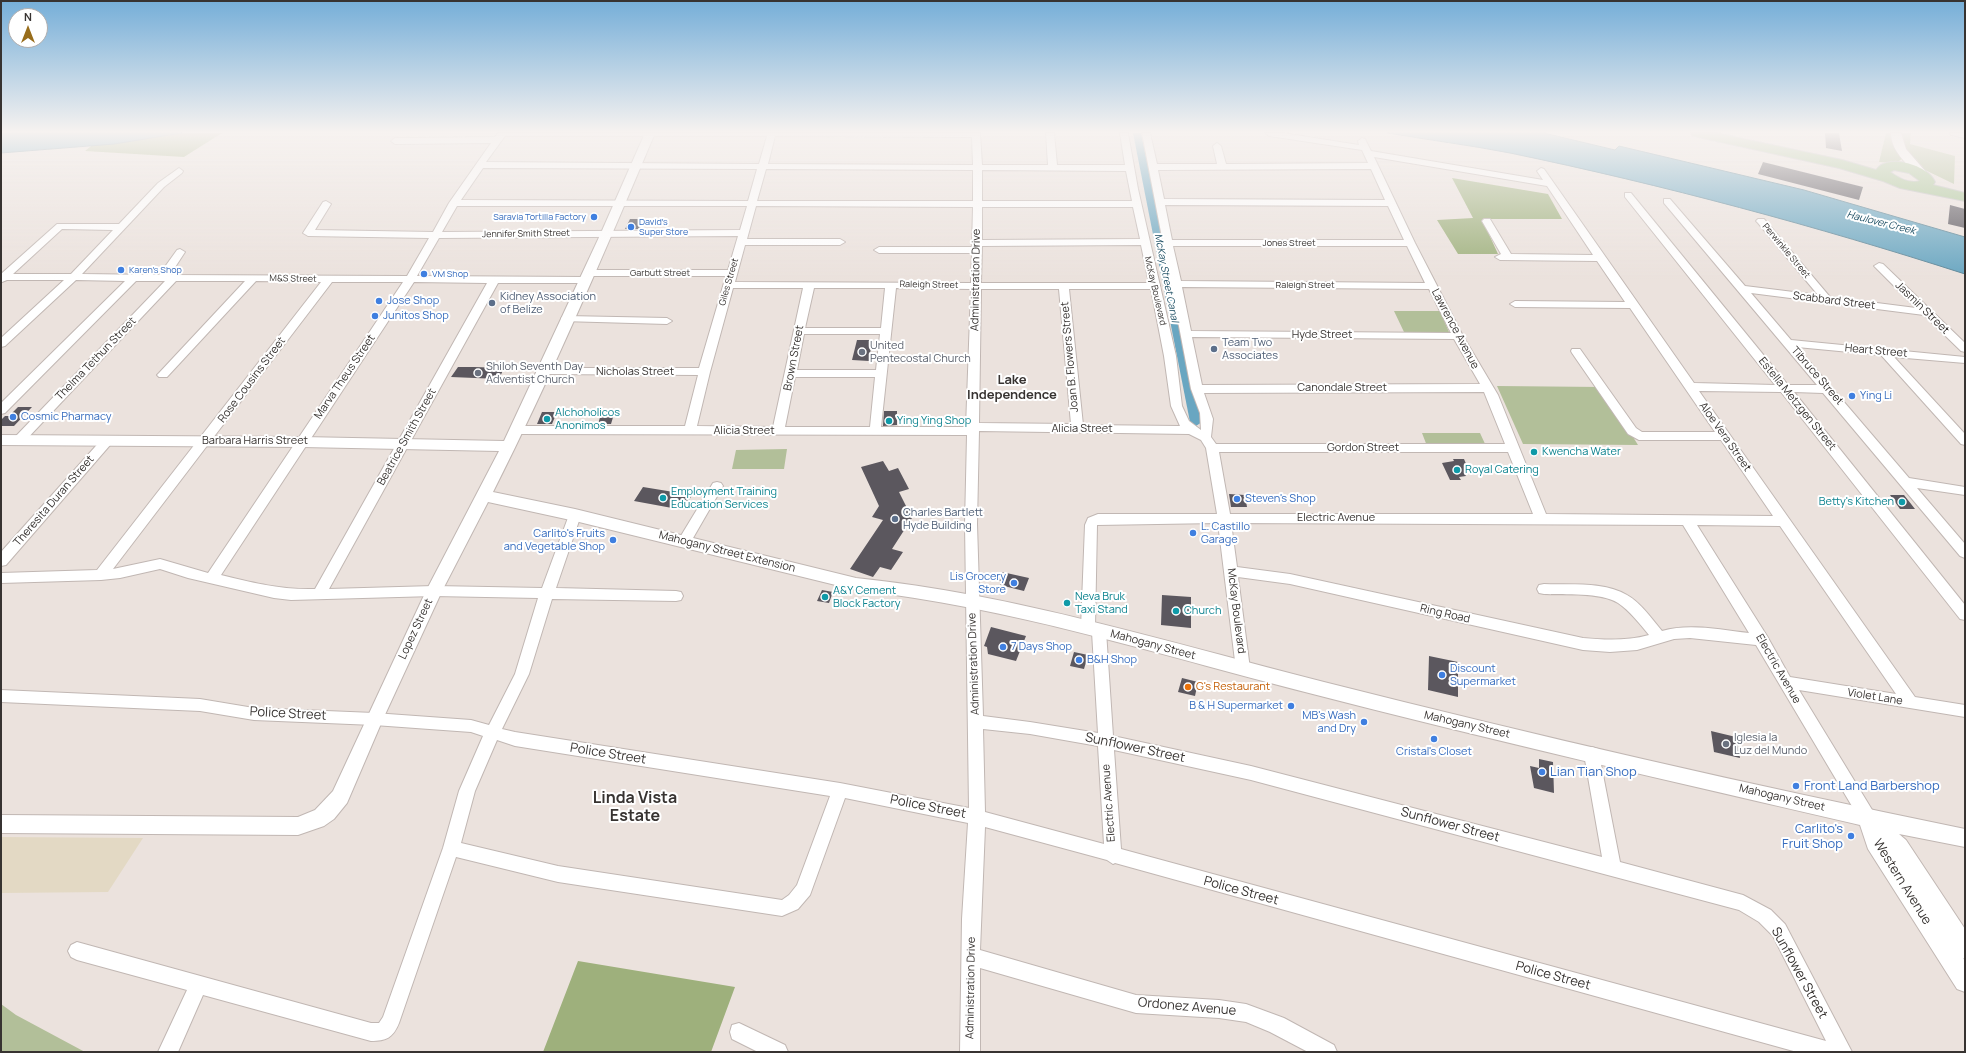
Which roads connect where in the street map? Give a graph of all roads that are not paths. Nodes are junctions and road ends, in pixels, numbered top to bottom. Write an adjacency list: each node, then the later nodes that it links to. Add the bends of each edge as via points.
1 (165, 182): 27 (street)
2 (469, 182): 18 (street, Marva Theus Street)
3 (629, 182): 19 (street, Lopez Street)
4 (758, 182): 20 (street, Giles Street)
5 (977, 182): 21 (street, Administration Drive)
6 (1132, 182): 24 (street, McKay Boulevard)
7 (1156, 182): 17 (street, McKay Boulevard)
8 (1382, 182): 22 (street, Lawrence Avenue)
9 (1540, 182): 12 (street)
10 (1929, 182): 15 (main road)
11 (1934, 182): 13 (main road)
12 (1549, 184): 38 (street, Aloe Vera Street)
13 (1965, 190)
14 (1628, 195): 83 (street, Estella Metzgen Street)
15 (1965, 197)
16 (1667, 201): 59 (street, Tibruce Street)
17 (1160, 202): 22 (street); 34 (street, McKay Boulevard)
18 (454, 203): 19 (street); 29 (street, Marva Theus Street)
19 (620, 203): 20 (street); 28 (street, Lopez Street)
20 (753, 203): 21 (street); 30 (street, Giles Street)
21 (976, 203): 24 (street); 35 (street, Administration Drive)
22 (1392, 203): 33 (street, Lawrence Avenue)
23 (326, 204): 29 (street, Jennifer Smith Street, via 308,233)
24 (1137, 204): 32 (street, McKay Boulevard)
25 (1761, 221): 60 (street, Perwinkle Street)
26 (1487, 222): 38 (street, via 1504,257)
27 (122, 226): 41 (street); 46 (street, via 60,226)
28 (607, 233): 29 (street, Jennifer Smith Street); 30 (street, Jennifer Smith Street); 45 (street, Lopez Street)
29 (437, 235): 49 (street, Marva Theus Street)
30 (743, 237): 31 (street, Jennifer Smith Street); 40 (street, Giles Street)
31 (840, 242)
32 (1144, 242): 35 (street); 57 (street, McKay Boulevard)
33 (1410, 242): 34 (street, Jones Street); 58 (street, Lawrence Avenue)
34 (1168, 243): 52 (street, McKay Boulevard)
35 (977, 246): 36 (street); 56 (street, Administration Drive)
36 (879, 250)
37 (180, 252): 43 (street)
38 (1600, 258): 62 (street, Aloe Vera Street)
39 (1879, 266): 63 (street, Jasmin Street)
40 (731, 273): 45 (street, Garbutt Street); 51 (street, Giles Street)
41 (74, 277): 42 (street, M&S Street); 46 (street, M&S Street); 71 (street)
42 (134, 277): 43 (street, M&S Street); 86 (street)
43 (162, 277): 44 (street, M&S Street)
44 (174, 277): 47 (street, M&S Street); 97 (street, Thelma Tethun Street)
45 (587, 277): 50 (street, M&S Street); 64 (street, Lopez Street)
46 (2, 278)
47 (253, 279): 48 (street, M&S Street); 80 (street)
48 (328, 280): 49 (street, M&S Street); 99 (street, Rose Cousins Street)
49 (410, 280): 50 (street, M&S Street); 101 (street, Marva Theus Street)
50 (494, 280): 102 (street, Beatrice Smith Street)
51 (729, 284): 55 (street, Raleigh Street); 77 (street, Giles Street)
52 (1177, 284): 58 (street, Raleigh Street); 68 (street, McKay Boulevard)
53 (891, 285): 55 (street, Raleigh Street); 56 (street, Raleigh Street); 67 (street)
54 (1064, 285): 56 (street, Raleigh Street); 57 (street, Raleigh Street); 88 (street, Joan B. Flowers Street)
55 (809, 286): 66 (street, Brown Street)
56 (976, 286): 87 (street, Administration Drive)
57 (1154, 286): 91 (street, McKay Boulevard, via 1170,356 1178,411 1183,422)
58 (1432, 286): 69 (street, Lawrence Avenue)
59 (1743, 289): 60 (street, Scabbard Street); 70 (street, Tibruce Street)
60 (1827, 300): 63 (street, Scabbard Street)
61 (1515, 304): 62 (street)
62 (1632, 305): 82 (street, Aloe Vera Street)
63 (1926, 312): 72 (street, Jasmin Street)
64 (566, 319): 65 (street); 76 (street, Lopez Street)
65 (667, 322)
66 (799, 331): 67 (street); 79 (street, Brown Street)
67 (886, 331): 78 (street)
68 (1187, 334): 69 (street, Hyde Street); 84 (street, McKay Boulevard)
69 (1458, 336): 81 (street, Lawrence Avenue)
70 (1788, 343): 74 (street, Heart Street); 85 (street, Tibruce Street)
71 (1, 344)
72 (1965, 349)
73 (1576, 351): 94 (street, via 1632,431 1639,436)
74 (1883, 352): 75 (street, Heart Street); 100 (street)
75 (1965, 360)
76 (542, 371): 77 (street, Nicholas Street); 89 (street, Lopez Street)
77 (704, 372): 92 (street, Giles Street)
78 (882, 373): 79 (street); 90 (street)
79 (791, 374): 93 (street, Brown Street)
80 (164, 375)
81 (1487, 388): 84 (street, Canondale Street); 105 (street, Lawrence Avenue)
82 (1691, 388): 83 (street); 94 (street, Aloe Vera Street)
83 (1785, 388): 85 (street); 128 (street, Estella Metzgen Street)
84 (1197, 389): 95 (street, McKay Boulevard, via 1208,424)
85 (1828, 389): 106 (street, Tibruce Street)
86 (1, 410)
87 (972, 429): 88 (street, Alicia Street); 90 (street, Alicia Street); 127 (street, Administration Drive)
88 (1077, 429): 91 (street, Alicia Street)
89 (516, 430): 92 (street, Alicia Street); 103 (street, Lopez Street)
90 (875, 430): 93 (street, Alicia Street)
91 (1191, 430): 95 (street, McKay Boulevard)
92 (690, 431): 93 (street, Alicia Street)
93 (778, 431)
94 (1724, 436): 114 (street, Aloe Vera Street)
95 (1205, 437): 104 (street, McKay Boulevard)
96 (1, 440): 97 (street, Barbara Harris Street)
97 (19, 440): 98 (street, Barbara Harris Street)
98 (107, 440): 99 (street, Barbara Harris Street); 117 (street, Theresita Duran Street)
99 (205, 441): 101 (street, Barbara Harris Street); 119 (street, Rose Cousins Street)
100 (1965, 441)
101 (302, 442): 102 (street, Barbara Harris Street); 121 (street, Marva Theus Street)
102 (404, 444): 103 (street, Barbara Harris Street); 125 (street, Beatrice Smith Street)
103 (509, 446): 109 (street, Lopez Street)
104 (1212, 448): 105 (street, Gordon Street); 111 (street, McKay Boulevard)
105 (1513, 448): 112 (street, Lawrence Avenue)
106 (1906, 482): 108 (street); 116 (street, Tibruce Street)
107 (716, 486): 115 (street)
108 (1965, 491)
109 (484, 496): 110 (street, Mahogany Street Extension); 123 (street, Lopez Street)
110 (575, 515): 115 (street, Mahogany Street Extension); 124 (street)
111 (1224, 519): 112 (street, Electric Avenue); 118 (street, McKay Boulevard); 129 (street, Electric Avenue, via 1093,521 1091,525)
112 (1541, 520): 113 (street, Electric Avenue)
113 (1687, 520): 114 (street, Electric Avenue); 131 (street, Electric Avenue)
114 (1784, 521): 135 (street, Aloe Vera Street)
115 (684, 542): 127 (street, Mahogany Street Extension, via 856,584)
116 (1965, 553)
117 (1, 561)
118 (1231, 571): 130 (street, Ring Road, via 1290,579 1582,644 1637,644); 132 (street, McKay Boulevard)
119 (101, 575): 120 (street); 121 (street, via 160,564)
120 (1, 578)
121 (212, 578): 125 (street, via 274,593)
122 (1544, 588): 130 (street, via 1600,592 1623,599)
123 (434, 591): 124 (street); 125 (street); 137 (street, Lopez Street)
124 (547, 592): 126 (street); 139 (street, via 522,674)
125 (319, 594)
126 (676, 596)
127 (971, 601): 129 (street, Mahogany Street); 138 (street, Administration Drive)
128 (1965, 615)
129 (1094, 630): 132 (street, Mahogany Street); 140 (street, Electric Avenue)
130 (1659, 637): 131 (street, Ring Road, via 1690,632)
131 (1762, 640): 133 (street, Electric Avenue)
132 (1243, 669): 141 (street, Mahogany Street, via 1451,722)
133 (1785, 682): 135 (street, Violet Lane); 144 (street, Electric Avenue)
134 (1, 696): 137 (street, Police Street, via 200,705 254,714)
135 (1910, 702): 136 (street, Violet Lane)
136 (1965, 711)
137 (374, 719): 139 (street, Police Street, via 470,726); 145 (street, Lopez Street, via 340,797 323,816 312,823 298,826)
138 (975, 722): 140 (street, Sunflower Street, via 1030,728); 143 (street, Administration Drive)
139 (493, 732): 142 (street, Police Street, via 515,739); 147 (street, via 467,791)
140 (1105, 741): 148 (street, Electric Avenue); 149 (street, Sunflower Street, via 1251,773)
141 (1592, 754): 144 (street, Mahogany Street); 149 (street)
142 (840, 790): 143 (street, Police Street); 147 (street, via 804,889 794,902 782,908 558,874)
143 (977, 817): 148 (street, Police Street); 152 (street, Administration Drive, via 971,919)
144 (1868, 818): 146 (street, Mahogany Street); 150 (street, Western Avenue, via 1898,847); 153 (street, Western Avenue, via 1875,842)
145 (1, 824)
146 (1965, 838)
147 (451, 848): 154 (street, via 390,1023 383,1032 371,1032)
148 (1113, 856): 160 (street, Police Street)
149 (1612, 867): 161 (street, Sunflower Street, via 1743,903 1765,916 1780,930)
150 (1965, 948)
151 (77, 951): 154 (street)
152 (972, 957): 158 (street, Administration Drive); 159 (street, Ordonez Avenue, via 1136,1004 1228,1010 1248,1014 1270,1022)
153 (1965, 981)
154 (199, 984): 156 (street)
155 (739, 1032): 157 (street)
156 (168, 1052)
157 (778, 1052)
158 (970, 1052)
159 (1326, 1052)
160 (1831, 1052)
161 (1842, 1052)

